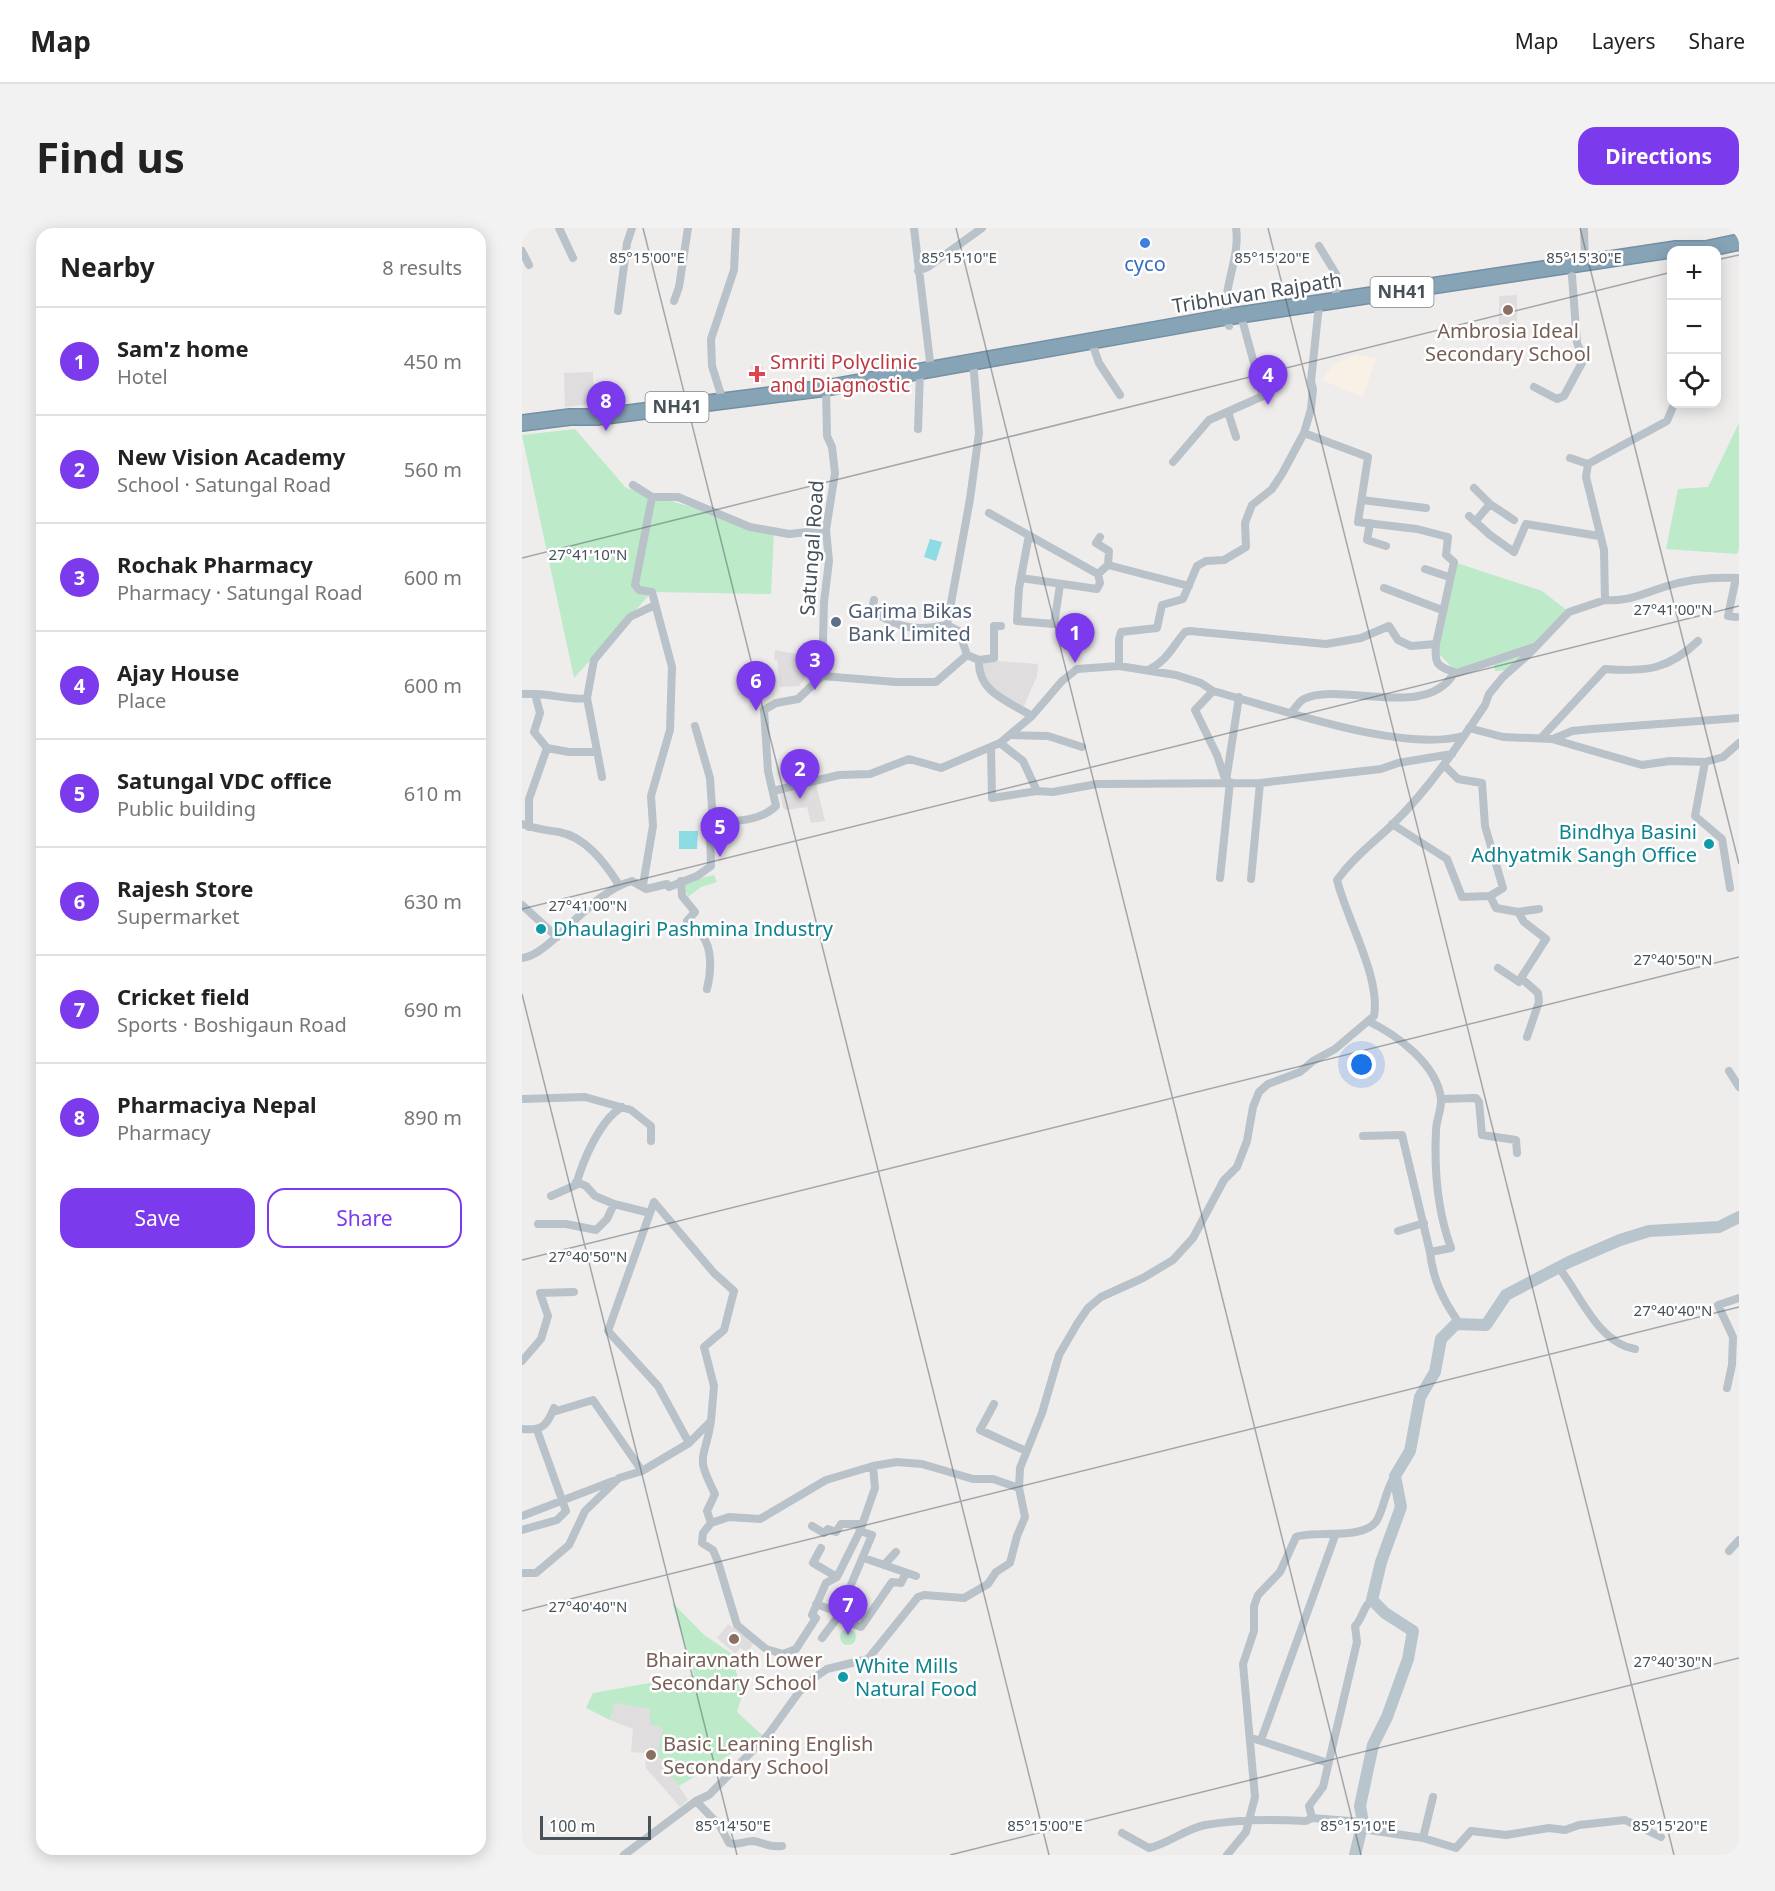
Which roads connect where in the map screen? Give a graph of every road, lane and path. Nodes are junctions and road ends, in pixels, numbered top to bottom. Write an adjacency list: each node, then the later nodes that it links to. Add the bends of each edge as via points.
1 (560, 228): 14 (street)
2 (632, 228): 24 (street)
3 (688, 228): 21 (street)
4 (736, 228): 32 (street, via 734,270 711,339 712,366)
5 (914, 228): 18 (street)
6 (982, 228): 18 (street)
7 (1236, 228): 25 (street, via 1238,243 1225,302)
8 (1584, 228): 17 (street)
9 (1739, 242): 11 (highway, Tribhuvan Rajpath / NH41)
10 (1319, 246): 22 (street, via 1335,274)
11 (1721, 246)
12 (522, 251): 16 (street)
13 (1667, 251): 17 (highway, Tribhuvan Rajpath / NH41)
14 (573, 258)
15 (1667, 262): 19 (highway, Tribhuvan Rajpath / NH41)
16 (529, 265)
17 (1585, 265): 20 (highway, Tribhuvan Rajpath / NH41)
18 (918, 271): 28 (street)
19 (1572, 276): 20 (highway, Tribhuvan Rajpath / NH41); 29 (street, via 1577,343 1584,359 1564,396 1557,399)
20 (1497, 282): 22 (highway, Tribhuvan Rajpath / NH41); 23 (highway, Tribhuvan Rajpath / NH41)
21 (674, 301)
22 (1336, 302): 23 (highway, Tribhuvan Rajpath / NH41)
23 (1319, 309): 25 (highway, Tribhuvan Rajpath / NH41); 39 (street, via 1313,389)
24 (618, 310)
25 (1233, 322): 26 (highway, Tribhuvan Rajpath / NH41); 34 (street, via 1263,396)
26 (1096, 342): 27 (highway, Tribhuvan Rajpath / NH41); 31 (street, via 1099,363)
27 (973, 361): 28 (highway, Tribhuvan Rajpath / NH41); 72 (street, via 979,433)
28 (925, 371): 30 (highway, Tribhuvan Rajpath / NH41); 37 (street)
29 (1533, 387)
30 (826, 388): 32 (highway, Tribhuvan Rajpath / NH41); 53 (street, Satungal Road, via 827,436 835,473)
31 (1120, 395)
32 (723, 401): 35 (highway, Tribhuvan Rajpath / NH41)
33 (1672, 408): 43 (street, via 1667,422)
34 (1228, 412): 40 (street); 42 (street, via 1209,420)
35 (597, 417): 36 (highway, Tribhuvan Rajpath / NH41); 38 (highway, Tribhuvan Rajpath / NH41)
36 (522, 423)
37 (918, 429)
38 (522, 431)
39 (1304, 433): 47 (street, via 1368,457); 65 (street, via 1272,489 1252,505 1245,523 1246,547 1224,560 1197,566)
40 (1236, 437)
41 (1570, 458): 43 (street)
42 (1173, 462)
43 (1588, 464): 55 (street, via 1586,477)
44 (633, 485): 46 (street)
45 (1473, 488): 48 (street)
46 (652, 497): 53 (street, via 678,497 750,528 789,534); 69 (street, via 635,585 639,590 652,592)
47 (1362, 500): 49 (street); 52 (street, via 1358,522)
48 (1490, 504): 51 (street); 55 (street, via 1472,519 1514,552 1526,524)
49 (1426, 508)
50 (989, 513): 54 (street)
51 (1514, 520)
52 (1370, 523): 57 (street, via 1367,540); 61 (street, via 1417,528 1448,537 1446,555 1454,562)
53 (826, 530): 82 (street, Satungal Road, via 829,561)
54 (1029, 535): 60 (street); 62 (street)
55 (1599, 536): 68 (street, via 1604,550)
56 (1100, 537): 58 (street, via 1096,543 1109,551)
57 (1386, 546)
58 (1108, 565): 60 (street); 65 (street)
59 (1425, 569): 61 (street)
60 (1098, 574): 64 (street, via 1097,589)
61 (1449, 577): 70 (street)
62 (1022, 578): 64 (street); 64 (street, via 1017,621 1054,624)
63 (1738, 578): 68 (street, via 1691,581 1622,602); 71 (street, via 1728,616)
64 (1060, 585)
65 (1189, 586): 79 (street, via 1184,599 1161,605 1157,628 1121,632)
66 (1384, 588): 70 (street)
67 (874, 600): 72 (street, via 872,611 890,623 921,630)
68 (1605, 600): 76 (street, via 1569,612)
69 (655, 605): 87 (street, via 630,617 607,642 594,660); 118 (street, via 672,667 670,730 651,796 653,826)
70 (1442, 610): 75 (street)
71 (1736, 617)
72 (947, 625): 77 (street, via 959,631)
73 (1000, 626): 78 (street, via 994,626 994,658)
74 (1698, 641): 95 (street, via 1674,662 1655,668 1605,669)
75 (1436, 644): 80 (street, via 1412,646 1398,640 1389,626 1361,639 1326,644 1190,631 1185,632 1161,664); 81 (street, via 1436,662)
76 (1536, 646): 81 (street); 92 (street, via 1489,694)
77 (967, 655): 78 (street); 82 (street, via 936,682)
78 (979, 660): 89 (street, via 978,673 985,687)
79 (1119, 666): 80 (street); 89 (street, via 1077,669)
80 (1148, 670): 83 (street, via 1201,683)
81 (1454, 672): 88 (street, via 1437,689 1418,695 1366,698 1327,694 1303,699)
82 (822, 676): 109 (street, via 798,699 764,710 764,740)
83 (1213, 691): 86 (street); 107 (street, via 1196,708 1195,715)
84 (522, 694): 85 (street)
85 (536, 694): 87 (street); 101 (street, via 540,713 534,732)
86 (1239, 697): 88 (street); 107 (street)
87 (587, 698): 102 (street)
88 (1291, 712): 94 (street, via 1348,728 1430,741)
89 (1032, 716): 93 (street)
90 (1739, 718): 96 (street, via 1572,731)
91 (695, 726): 111 (street, via 710,778)
92 (1469, 728): 94 (street); 95 (street, via 1503,737)
93 (1011, 735): 97 (street); 100 (street, via 1048,736)
94 (1463, 736): 103 (street)
95 (1541, 738): 96 (street)
96 (1552, 739): 104 (street, via 1642,765)
97 (1000, 743): 99 (street); 110 (street, via 1023,761)
98 (1739, 743): 104 (street, via 1723,757)
99 (991, 747): 109 (street, via 941,768 909,759 870,774 839,775); 110 (street, via 992,798)
100 (1082, 747)
101 (547, 748): 102 (street); 113 (street, via 529,799)
102 (597, 752): 106 (street)
103 (1452, 754): 105 (street); 108 (street, via 1381,769)
104 (1705, 762): 119 (street, via 1695,816 1722,838)
105 (1445, 766): 112 (street); 120 (street, via 1458,779 1482,783 1485,826 1503,888)
106 (602, 777)
107 (1228, 782): 108 (street); 110 (street, via 1097,784); 114 (street)
108 (1260, 783): 115 (street)
109 (773, 790): 111 (street, via 776,806 770,812 746,820)
110 (1037, 791)
111 (713, 822): 116 (street, via 711,866)
112 (1392, 824): 120 (street, via 1447,859 1462,897); 129 (street, via 1349,863 1337,880 1374,980 1376,1008)
113 (526, 826): 117 (street, via 560,832 590,848)
114 (1220, 878)
115 (1251, 879)
116 (681, 881): 118 (street, via 669,886); 128 (street, via 682,896 695,912 687,921 704,936 709,955)
117 (619, 885): 118 (street, via 632,881); 124 (street, via 591,903)
118 (643, 885)
119 (1730, 888)
120 (1490, 896): 123 (street, via 1496,908)
121 (522, 904): 124 (street)
122 (1539, 909): 123 (street)
123 (1518, 912): 127 (street, via 1545,939)
124 (556, 937): 125 (street)
125 (524, 958)
126 (1498, 968): 127 (street, via 1517,981 1521,982)
127 (1521, 978): 130 (street, via 1540,997)
128 (707, 989)
129 (1368, 1022): 134 (street, via 1390,1032 1416,1055 1431,1071); 160 (street, via 1300,1072 1268,1084 1259,1092 1238,1167 1224,1180 1193,1238 1173,1260 1101,1297 1077,1324 1059,1355)
130 (1527, 1037)
131 (1730, 1071): 132 (street)
132 (1739, 1087)
133 (522, 1099): 135 (street, via 585,1097)
134 (1441, 1099): 138 (street, via 1476,1098 1482,1135 1516,1140); 147 (street, via 1436,1124 1436,1179 1438,1203 1451,1248)
135 (622, 1107): 137 (street, via 651,1126); 139 (street, via 611,1113 588,1149)
136 (1363, 1136): 144 (street, via 1402,1135)
137 (651, 1141)
138 (1517, 1153)
139 (576, 1182): 140 (street, via 574,1187); 141 (street)
140 (551, 1196)
141 (614, 1204): 142 (street); 145 (street, via 596,1230)
142 (650, 1213): 156 (street, via 654,1202 734,1292 724,1330 705,1347 714,1386); 159 (street, via 608,1331 658,1386)
143 (1739, 1217): 148 (street, via 1719,1227 1642,1233)
144 (1424, 1223): 146 (street); 147 (street)
145 (538, 1224)
146 (1398, 1232)
147 (1430, 1252): 151 (street, via 1433,1276 1459,1323)
148 (1559, 1268): 151 (street, via 1506,1295 1486,1325); 152 (street, via 1608,1336 1623,1347)
149 (574, 1293): 153 (street, via 540,1293 548,1316 535,1348)
150 (1739, 1298): 154 (street, via 1718,1305 1733,1337)
151 (1456, 1324): 163 (street, via 1441,1339 1435,1372 1415,1414 1410,1451)
152 (1635, 1349)
153 (522, 1361)
154 (1727, 1388)
155 (994, 1404): 160 (street, via 980,1430)
156 (711, 1420): 159 (street); 168 (street, via 701,1454 701,1467 716,1494 707,1511)
157 (522, 1429): 158 (street)
158 (537, 1430): 162 (street, via 554,1409 593,1400); 166 (street)
159 (689, 1443): 162 (street)
160 (1026, 1451): 165 (street)
161 (873, 1466): 165 (street, via 897,1462 922,1464); 168 (street, via 826,1480 760,1519 729,1517); 172 (street, via 875,1488)
162 (642, 1471): 164 (street)
163 (1395, 1476): 173 (street, via 1377,1519); 184 (street, via 1401,1507)
164 (619, 1478): 166 (street); 180 (street, via 585,1511 569,1545 536,1573)
165 (1019, 1488): 192 (street, via 1025,1517 1010,1563 996,1572 988,1584 964,1598 918,1597 868,1659 827,1669 814,1678 768,1735 709,1795)
166 (563, 1502): 167 (street); 169 (street, via 566,1511 557,1520)
167 (523, 1513): 169 (street)
168 (711, 1523): 185 (street, via 703,1533 702,1543 713,1550 737,1625 766,1650 783,1654 796,1649 816,1618 812,1615)
169 (534, 1525): 171 (street)
170 (812, 1526): 172 (street, via 824,1533 828,1529 836,1532 841,1524 850,1522 858,1524)
171 (522, 1530)
172 (860, 1531): 178 (street, via 872,1535); 183 (street)
173 (1335, 1536): 188 (street, via 1296,1537 1280,1572 1258,1595 1254,1631 1243,1664); 189 (street)
174 (1739, 1540): 177 (street)
175 (821, 1548): 183 (street, via 813,1563)
176 (896, 1551): 179 (street)
177 (1730, 1551)
178 (864, 1558): 179 (street); 186 (street)
179 (884, 1565): 181 (street)
180 (522, 1573)
181 (906, 1573): 182 (street); 186 (street, via 901,1583 892,1582 861,1628)
182 (916, 1576)
183 (837, 1577): 185 (street, via 826,1583)
184 (1372, 1600): 190 (street, via 1355,1626 1357,1642); 195 (street, via 1413,1631 1408,1659 1373,1745 1360,1806)
185 (816, 1604): 186 (street)
186 (837, 1615): 187 (street)
187 (822, 1638)
188 (1249, 1737): 189 (street); 193 (street, via 1255,1797)
189 (1261, 1740): 190 (street)
190 (1328, 1763): 194 (street, via 1323,1787 1310,1806)
191 (1433, 1797): 198 (street)
192 (696, 1801): 199 (street, via 720,1826 729,1843); 200 (street)
193 (1252, 1818): 194 (street); 196 (street, via 1204,1826 1149,1848); 201 (street)
194 (1312, 1818): 195 (street)
195 (1362, 1825): 198 (street); 202 (street)
196 (1122, 1833)
197 (1661, 1836): 198 (street, via 1626,1820 1506,1835 1471,1831 1456,1848)
198 (1423, 1838)
199 (782, 1845)
200 (624, 1855)
201 (1227, 1855)
202 (1355, 1855)

